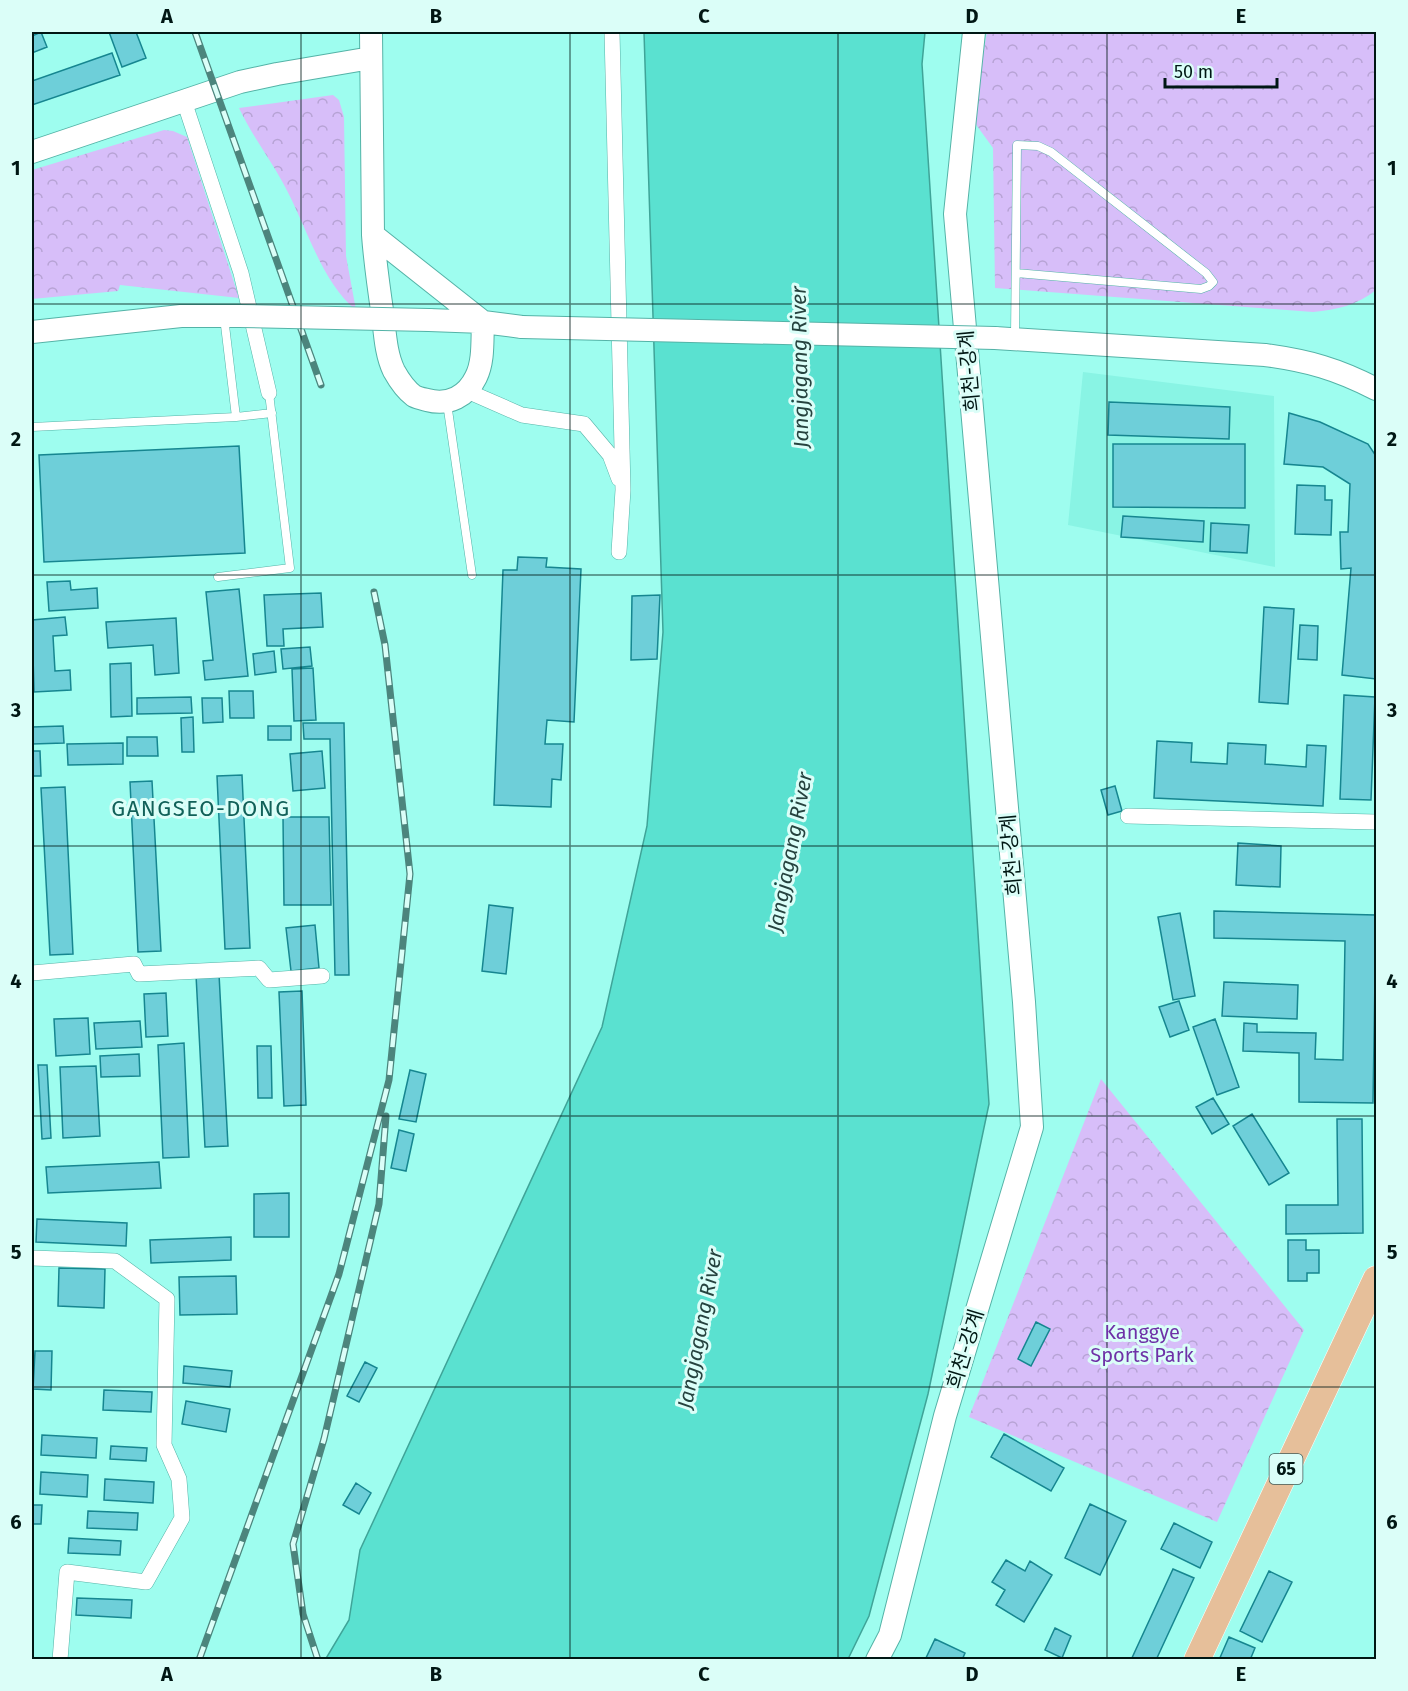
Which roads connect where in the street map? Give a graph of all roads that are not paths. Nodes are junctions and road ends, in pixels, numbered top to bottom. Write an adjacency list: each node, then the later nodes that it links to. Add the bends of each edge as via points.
1 (371, 32): 4 (main road)
2 (612, 32): 20 (street)
3 (974, 32): 31 (main road, 희천-강계, via 955,214 1032,1127 945,1416 890,1635)
4 (371, 58): 5 (main road, via 240,82); 7 (main road)
5 (184, 101): 6 (main road); 15 (street, via 241,273)
6 (32, 152)
7 (373, 235): 10 (main road); 16 (main road, via 393,368 415,397)
8 (1016, 273): 8 (lane, via 1017,145 1038,146 1051,152 1213,282 1201,289); 12 (lane)
9 (231, 316): 10 (main road, bridge); 11 (main road, via 181,316); 18 (lane)
10 (483, 322): 12 (main road, bridge, via 522,327); 14 (main road, via 477,375)
11 (32, 332)
12 (1005, 339): 13 (main road, via 1265,355 1344,372)
13 (1377, 388)
14 (467, 391): 16 (main road); 20 (street, via 522,415 584,424 610,455)
15 (269, 393): 17 (lane)
16 (447, 402): 22 (lane)
17 (272, 413): 18 (lane); 23 (lane, via 290,568)
18 (236, 417): 19 (lane)
19 (32, 427)
20 (623, 490): 21 (street)
21 (620, 552)
22 (472, 575)
23 (218, 577)
24 (1128, 816): 25 (street)
25 (1377, 822)
26 (32, 973): 27 (street, via 134,963 138,974 259,968 269,980)
27 (322, 976)
28 (32, 1258): 30 (street, via 116,1261 167,1299 164,1445 179,1479 183,1518 146,1582 67,1572)
29 (1377, 1279): 32 (main road, 65)
30 (60, 1659)
31 (878, 1659)
32 (1197, 1659)

